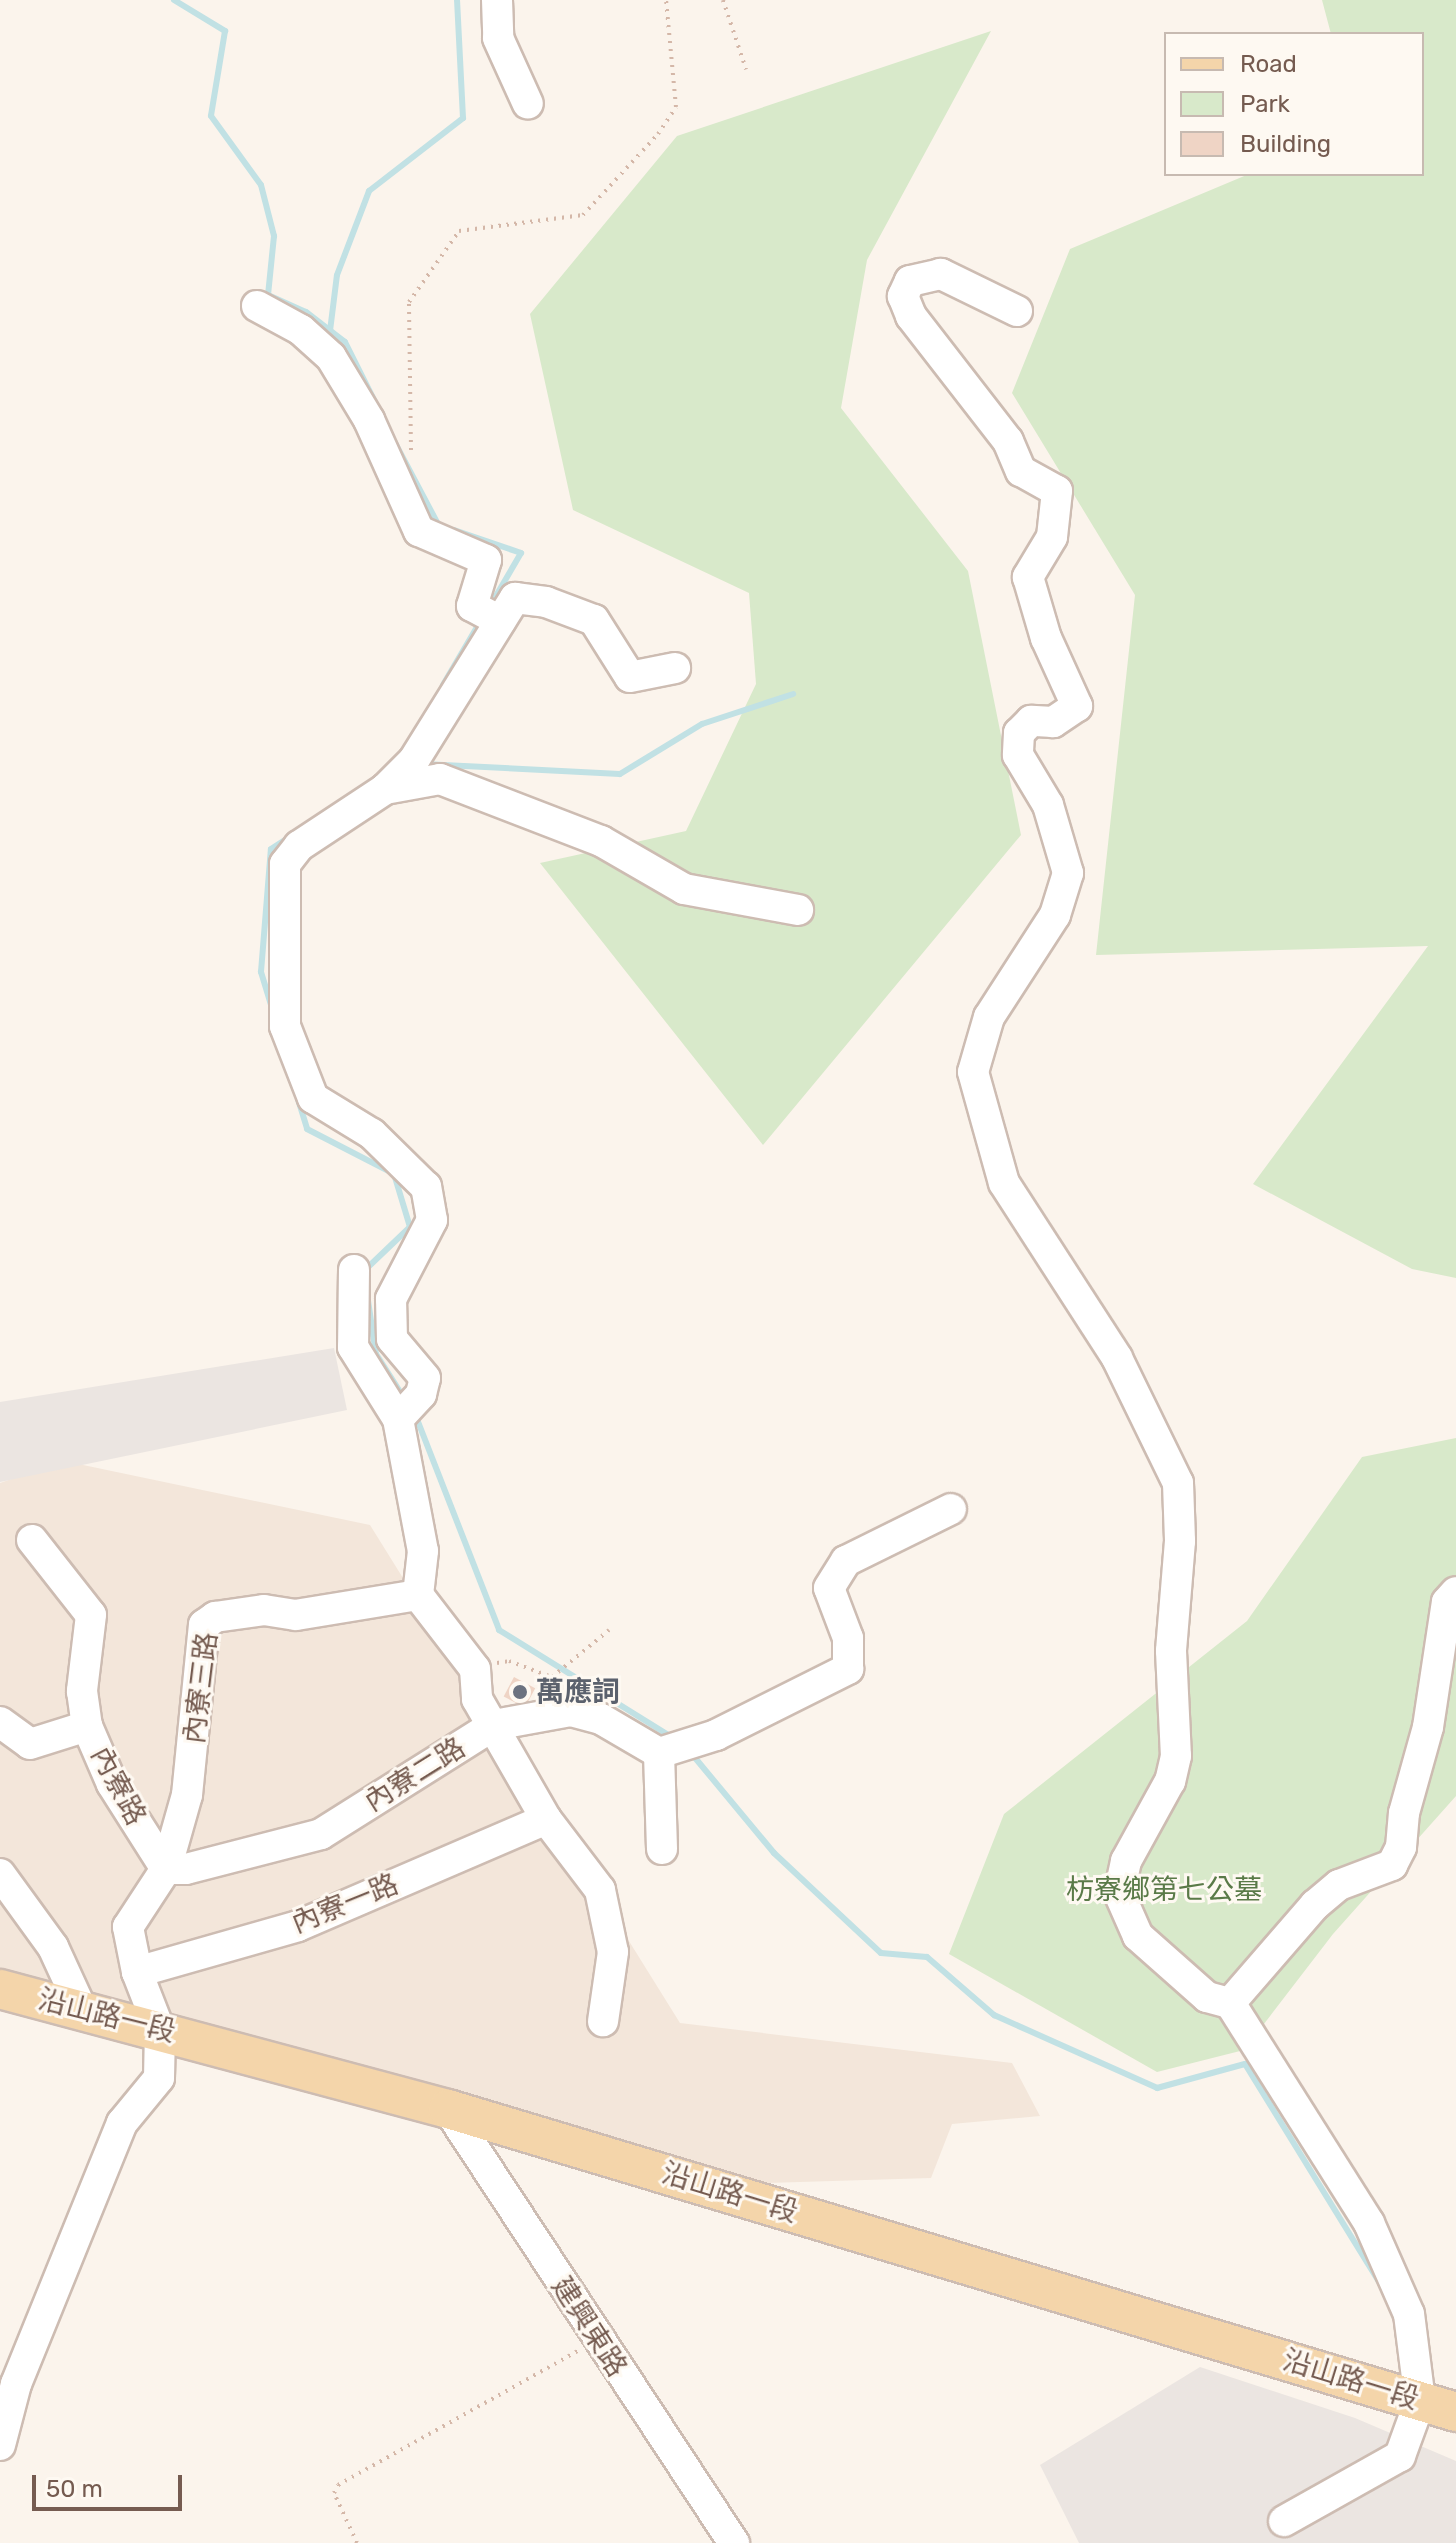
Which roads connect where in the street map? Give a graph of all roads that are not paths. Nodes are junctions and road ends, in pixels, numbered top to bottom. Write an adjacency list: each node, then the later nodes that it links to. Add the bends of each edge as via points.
1 (497, 0): 2 (street, via 498,38)
2 (528, 104)
3 (257, 306): 5 (street, via 301,330 331,357 369,420 419,531 486,560)
4 (1017, 311): 25 (street, via 941,274 910,281 903,296 911,316 1008,441 1021,471 1057,491 1052,537 1028,577 1046,638 1077,706 1053,722 1031,721 1019,733 1018,755 1048,805 1068,873 1055,915 989,1017 973,1072 1004,1183 1117,1358 1178,1483 1180,1541 1171,1651 1176,1756 1170,1781 1126,1861 1119,1893 1138,1936 1207,1997)
5 (488, 615): 6 (street, via 515,598 546,602 594,620 630,677); 7 (street)
6 (675, 668)
7 (400, 774): 8 (street, via 440,779 601,841 684,889); 10 (street, via 299,846 285,864 281,966 285,1026 313,1098 372,1134 426,1187 432,1220 391,1299 392,1339 425,1378)
8 (798, 910)
9 (354, 1270): 10 (street, via 353,1347)
10 (406, 1410): 14 (street, via 423,1551)
11 (951, 1509): 18 (street, via 846,1561 829,1588 848,1638 848,1669 701,1740)
12 (32, 1540): 17 (street, 內寮路, via 91,1615 82,1691)
13 (1456, 1592): 25 (street, via 1447,1602 1428,1727 1404,1813 1401,1847 1392,1865 1339,1885 1315,1905)
14 (418, 1595): 16 (street, via 475,1669 477,1699); 21 (street, 內寮三路, via 296,1615 264,1610 215,1617 204,1625 187,1795)
15 (0, 1722): 17 (street, via 30,1744)
16 (494, 1725): 18 (street, 內寮二路, via 571,1711 601,1719); 19 (street); 21 (street, 內寮二路, via 321,1834 186,1869)
17 (87, 1726): 21 (street, 內寮路, via 112,1784)
18 (662, 1752): 20 (street)
19 (546, 1819): 23 (street, 內寮一路, via 298,1926); 27 (street, via 600,1890 613,1952)
20 (662, 1849)
21 (166, 1869): 23 (street, via 128,1927)
22 (0, 1874): 26 (street, via 53,1947)
23 (137, 1972): 28 (street)
24 (0, 1989): 26 (main road, 沿山路一段)
25 (1230, 2003): 30 (street, via 1369,2223 1409,2314)
26 (82, 2010): 28 (main road, 沿山路一段)
27 (603, 2021)
28 (160, 2031): 29 (main road, 沿山路一段); 32 (street, via 159,2078 122,2123 16,2384)
29 (448, 2109): 30 (main road, 沿山路一段); 34 (street, 建興東路)
30 (1420, 2401): 31 (main road, 沿山路一段); 33 (street, via 1400,2456)
31 (1456, 2412)
32 (0, 2445)
33 (1284, 2521)
34 (734, 2543)

